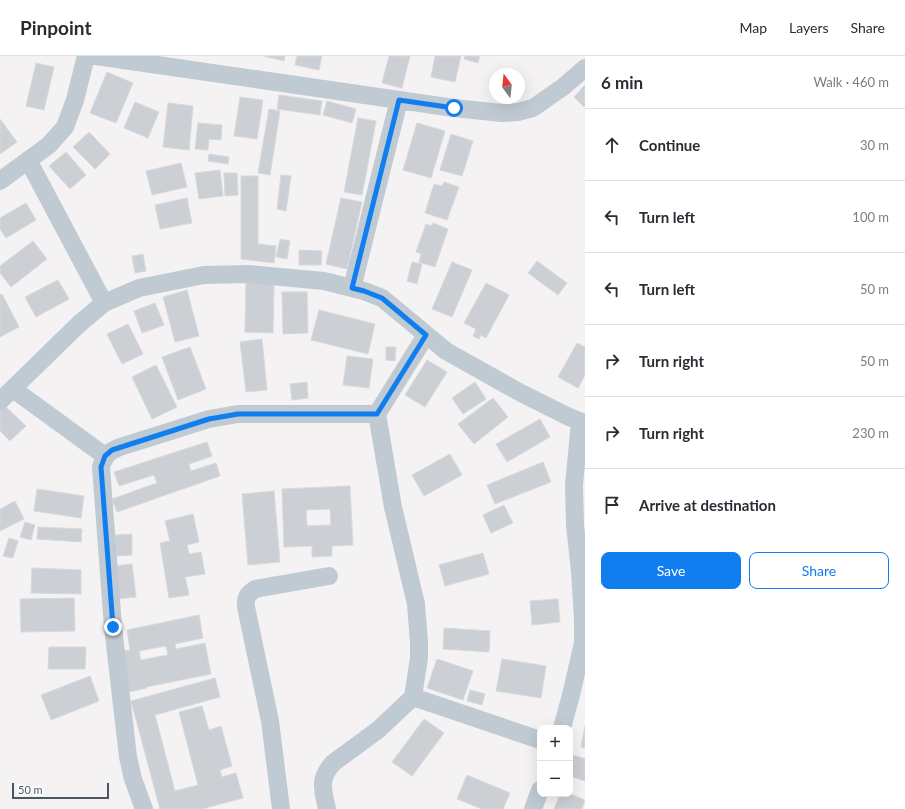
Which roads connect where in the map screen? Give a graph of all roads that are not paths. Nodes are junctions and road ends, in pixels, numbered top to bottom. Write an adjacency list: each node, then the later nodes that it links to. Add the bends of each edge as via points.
1 (86, 56): 5 (street, via 65,127 49,144)
2 (96, 56): 4 (street)
3 (585, 68): 4 (street, via 564,87 533,108 518,112 454,108)
4 (399, 100): 7 (street)
5 (28, 160): 6 (street); 8 (street)
6 (0, 181)
7 (352, 288): 8 (street, via 324,281 248,274 204,275 139,288); 9 (street, via 382,298)
8 (104, 304): 10 (street, via 79,324)
9 (426, 335): 12 (street); 13 (street, via 446,351 521,394)
10 (13, 388): 11 (street); 14 (street)
11 (0, 401)
12 (377, 414): 14 (street, via 238,414 209,419 120,447); 16 (street, via 393,507 416,604 419,658)
13 (583, 422): 17 (street, via 574,485 583,643)
14 (105, 456): 20 (street, via 101,467 113,627 128,757 132,779)
15 (328, 576): 21 (street, via 255,589 246,597 270,721)
16 (413, 697): 18 (street); 22 (street, via 378,730 328,768 323,781)
17 (563, 725)
18 (537, 739)
19 (538, 797): 23 (street)
20 (144, 809)
21 (281, 809)
22 (327, 809)
23 (534, 809)

